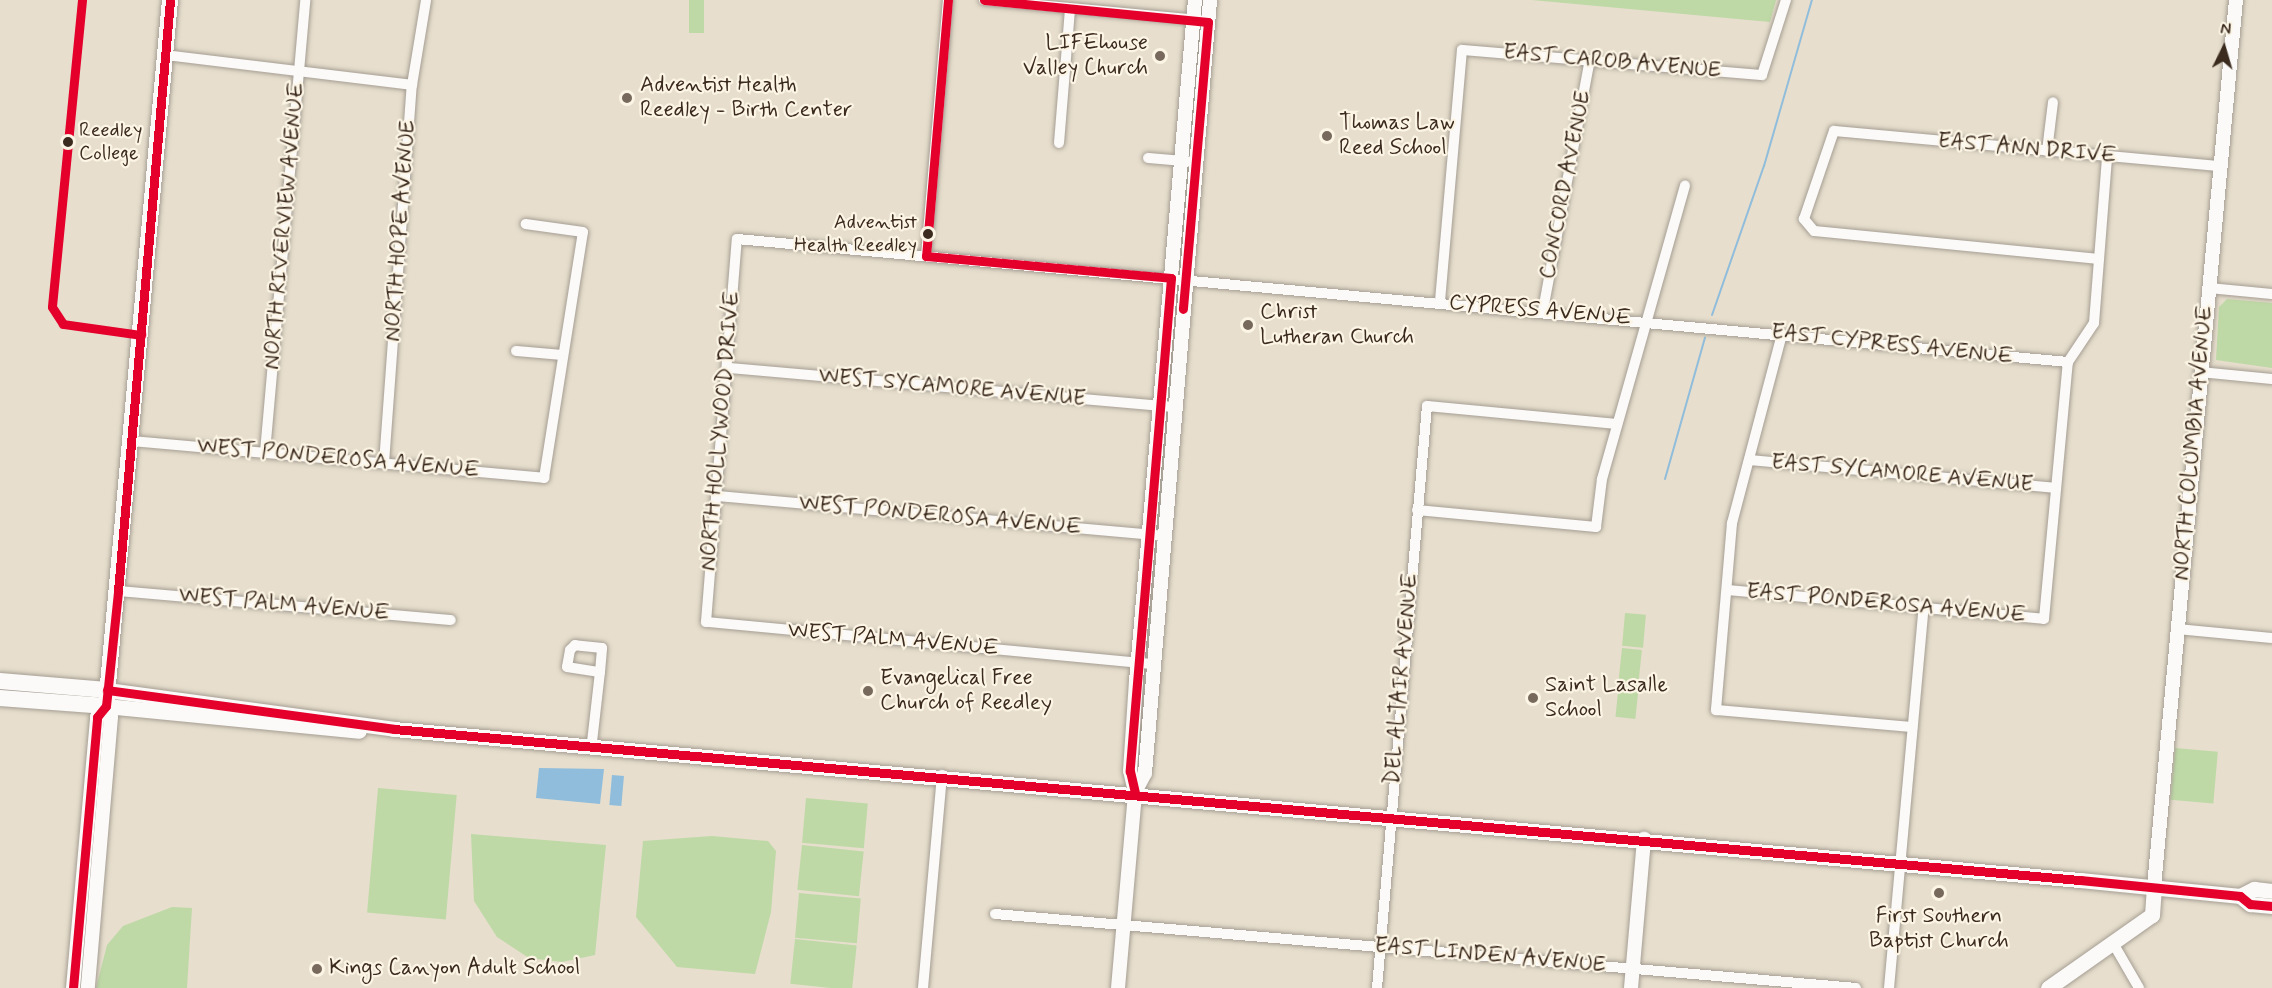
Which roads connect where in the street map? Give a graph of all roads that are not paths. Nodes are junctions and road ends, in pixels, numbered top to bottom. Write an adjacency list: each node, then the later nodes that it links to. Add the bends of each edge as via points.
1 (170, 0): 14 (main road)
2 (305, 0): 16 (street, NORTH RIVERVIEW AVENUE)
3 (426, 0): 17 (street, NORTH HOPE AVENUE)
4 (948, 0): 29 (street)
5 (984, 0): 10 (street)
6 (1195, 0): 12 (street)
7 (1210, 0): 13 (street)
8 (1786, 0): 15 (street, EAST CAROB AVENUE, via 1762,75)
9 (2236, 0): 25 (street, NORTH COLUMBIA AVENUE)
10 (999, 1): 11 (street)
11 (1070, 8): 12 (street); 19 (street)
12 (1193, 19): 13 (street); 23 (street)
13 (1208, 22): 24 (street)
14 (165, 55): 16 (street); 47 (main road)
15 (1590, 60): 34 (street, EAST CAROB AVENUE, via 1462,50); 35 (street, CONCORD AVENUE)
16 (298, 74): 17 (street); 48 (street, NORTH RIVERVIEW AVENUE)
17 (412, 85): 50 (street, NORTH HOPE AVENUE)
18 (2053, 102): 20 (street)
19 (1059, 143)
20 (2047, 151): 21 (street, EAST ANN DRIVE); 30 (street, EAST ANN DRIVE, via 1834,131 1804,219 1808,229)
21 (2107, 157): 25 (street, EAST ANN DRIVE); 30 (street)
22 (1148, 158): 23 (street)
23 (1181, 161): 24 (street); 31 (street)
24 (1196, 162): 31 (street)
25 (2221, 166): 32 (street, NORTH COLUMBIA AVENUE)
26 (1685, 186): 36 (street)
27 (526, 224): 40 (street, via 584,232)
28 (737, 239): 29 (street, CYPRESS AVENUE); 42 (street, NORTH HOLLYWOOD DRIVE)
29 (926, 256): 31 (street, CYPRESS AVENUE)
30 (2099, 259): 41 (street, via 2094,323)
31 (1178, 278): 34 (street, CYPRESS AVENUE); 45 (street)
32 (2209, 288): 33 (street); 43 (street, NORTH COLUMBIA AVENUE)
33 (2272, 294)
34 (1440, 301): 35 (street, CYPRESS AVENUE)
35 (1543, 310): 36 (street, CYPRESS AVENUE)
36 (1646, 321): 37 (street, CYPRESS AVENUE); 46 (street)
37 (1716, 328): 38 (street, EAST CYPRESS AVENUE)
38 (1782, 334): 41 (street, EAST CYPRESS AVENUE); 49 (street)
39 (516, 351): 40 (street)
40 (563, 355): 50 (street, WEST PONDEROSA AVENUE, via 544,477)
41 (2068, 362): 51 (street)
42 (729, 368): 45 (street, WEST SYCAMORE AVENUE); 52 (street, NORTH HOLLYWOOD DRIVE)
43 (2200, 372): 44 (street); 60 (street, NORTH COLUMBIA AVENUE)
44 (2272, 379)
45 (1167, 407): 54 (street)
46 (1617, 423): 53 (street, via 1596,527); 53 (street, DEL ALTAIR AVENUE, via 1427,406)
47 (131, 441): 48 (street, WEST PONDEROSA AVENUE); 56 (main road)
48 (265, 452): 50 (street, WEST PONDEROSA AVENUE)
49 (1749, 460): 51 (street, EAST SYCAMORE AVENUE); 55 (street, via 1732,523)
50 (384, 463)
51 (2055, 488): 57 (street, EAST PONDEROSA AVENUE, via 2044,619)
52 (717, 496): 54 (street, WEST PONDEROSA AVENUE); 59 (street, NORTH HOLLYWOOD DRIVE)
53 (1417, 510): 72 (street, DEL ALTAIR AVENUE)
54 (1156, 535): 62 (street)
55 (1727, 590): 57 (street, EAST PONDEROSA AVENUE); 67 (street, via 1716,710)
56 (118, 591): 58 (street, WEST PALM AVENUE); 66 (main road)
57 (1924, 606): 67 (street)
58 (451, 620)
59 (706, 622): 62 (street, WEST PALM AVENUE)
60 (2177, 629): 61 (street); 77 (street, NORTH COLUMBIA AVENUE)
61 (2272, 638)
62 (1145, 663): 71 (street, via 1145,773)
63 (600, 672): 68 (street)
64 (0, 681): 66 (main road)
65 (0, 698): 66 (main road)
66 (106, 698): 68 (main road, via 394,729); 69 (street, via 97,717); 74 (street, via 111,717)
67 (1911, 727): 75 (street)
68 (592, 742): 70 (main road)
69 (92, 775): 74 (street, via 95,832); 76 (street)
70 (942, 775): 71 (main road); 90 (street)
71 (1135, 792): 72 (main road); 82 (street)
72 (1390, 815): 73 (main road); 85 (street, DEL ALTAIR AVENUE)
73 (1644, 839): 75 (main road); 86 (street)
74 (101, 842): 83 (street)
75 (1900, 863): 77 (main road); 95 (street)
76 (82, 869): 83 (street, via 90,881); 88 (street)
77 (2154, 887): 79 (main road); 84 (main road, via 2152,915)
78 (2272, 891): 79 (main road, via 2254,889)
79 (2240, 896): 80 (main road)
80 (2269, 904)
81 (994, 914): 82 (street, EAST LINDEN AVENUE)
82 (1124, 923): 85 (street, EAST LINDEN AVENUE); 91 (street)
83 (93, 930): 89 (street)
84 (2113, 943): 96 (main road); 97 (street)
85 (1379, 946): 86 (street, EAST LINDEN AVENUE); 92 (street, DEL ALTAIR AVENUE)
86 (1633, 968): 87 (street, EAST LINDEN AVENUE); 93 (street)
87 (1761, 984): 94 (street, EAST LINDEN AVENUE)
88 (73, 988)
89 (88, 988)
90 (923, 988)
91 (1118, 988)
92 (1377, 988)
93 (1631, 988)
94 (1856, 988)
95 (1889, 988)
96 (2048, 988)
97 (2139, 988)

